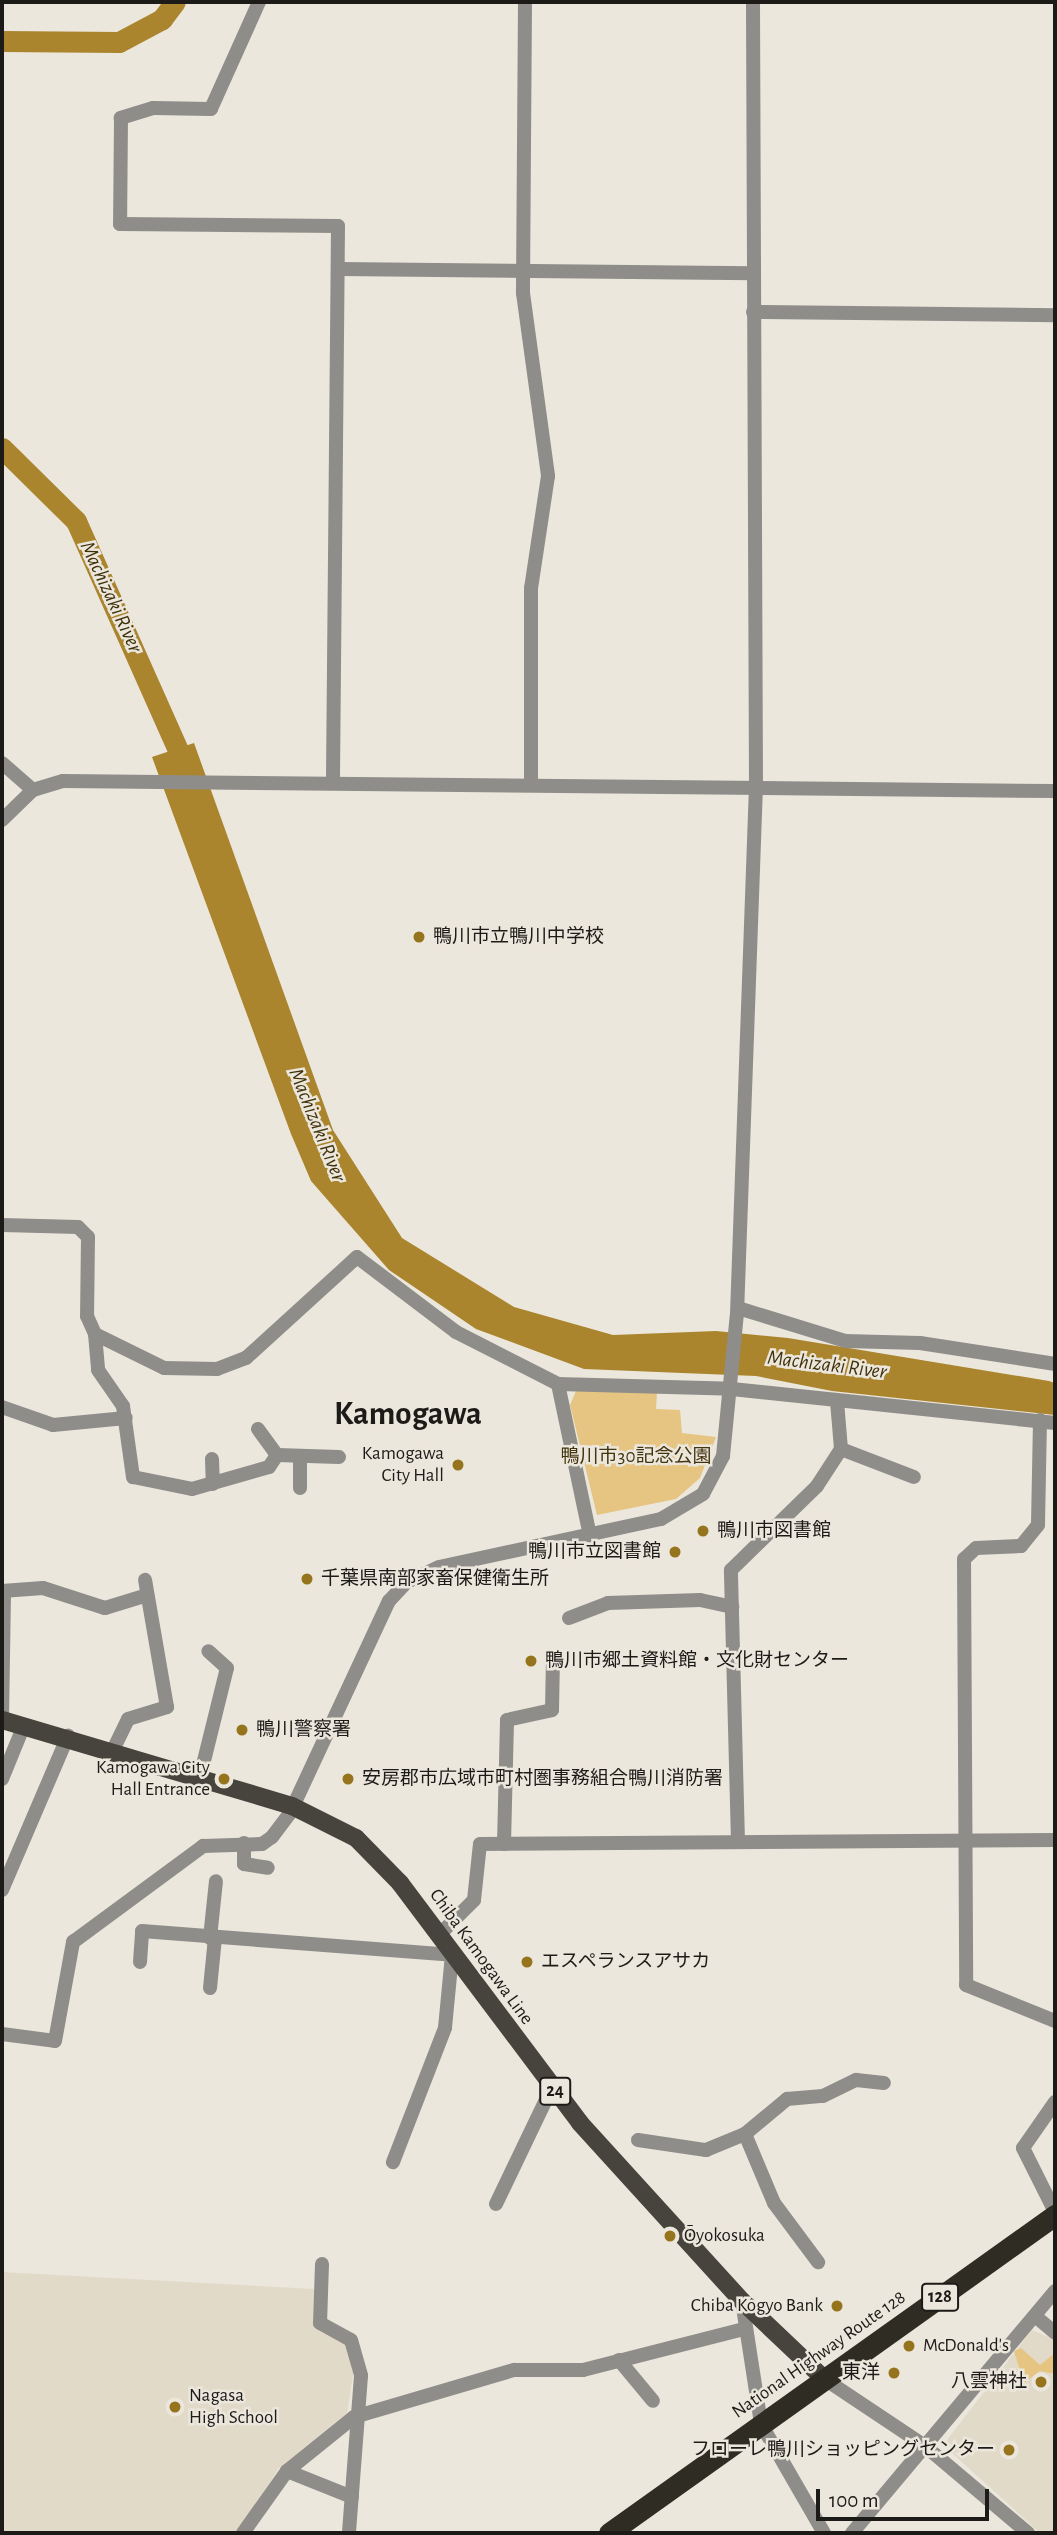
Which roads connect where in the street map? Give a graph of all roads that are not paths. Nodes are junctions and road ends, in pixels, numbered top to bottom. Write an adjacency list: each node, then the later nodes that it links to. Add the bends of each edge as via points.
1 (259, 2): 4 (street, via 211,109 153,108 121,118 120,224 338,226)
2 (525, 2): 5 (street)
3 (753, 2): 6 (street)
4 (339, 269): 5 (street); 10 (street)
5 (522, 271): 6 (street); 11 (street, via 548,477 530,588)
6 (754, 273): 7 (street)
7 (753, 312): 8 (street); 12 (street)
8 (1055, 315)
9 (2, 763): 13 (street)
10 (333, 781): 11 (street); 13 (street, via 63,781)
11 (531, 784): 12 (street)
12 (756, 786): 14 (street); 17 (street)
13 (33, 790): 15 (street)
14 (1055, 791)
15 (2, 820)
16 (2, 1225): 18 (street, via 78,1227 88,1237 87,1316)
17 (738, 1311): 19 (street, via 845,1341 920,1343); 21 (street)
18 (95, 1334): 20 (street, via 164,1368 232,1365 261,1346 357,1257 456,1332); 24 (street, via 98,1370 121,1399)
19 (1055, 1364)
20 (558, 1384): 21 (street); 36 (street)
21 (732, 1388): 22 (street); 36 (street, via 723,1456 703,1493 661,1519)
22 (837, 1401): 25 (street); 28 (street)
23 (2, 1407): 24 (street, via 53,1425)
24 (126, 1418): 34 (street, via 133,1477 192,1489)
25 (1040, 1420): 26 (street); 51 (street, via 1038,1524 1021,1546 976,1548 964,1559)
26 (1055, 1423)
27 (258, 1429): 29 (street)
28 (841, 1450): 33 (street); 40 (street, via 817,1486 735,1564)
29 (277, 1455): 30 (street); 34 (street, via 269,1467)
30 (300, 1456): 31 (street); 35 (street)
31 (339, 1457)
32 (212, 1459): 34 (street)
33 (914, 1477)
34 (213, 1484)
35 (300, 1488)
36 (590, 1536): 50 (street, via 432,1569 399,1589)
37 (145, 1580): 39 (street)
38 (3, 1591): 39 (street, via 43,1588 105,1608); 44 (street)
39 (144, 1597): 47 (street, via 167,1707 128,1719)
40 (732, 1607): 41 (street, via 699,1600 608,1603); 53 (street)
41 (569, 1618)
42 (208, 1651): 48 (street, via 227,1668)
43 (553, 1657): 55 (street, via 552,1710 507,1720)
44 (2, 1720): 45 (main road, Chiba Kamogawa Line / 24)
45 (24, 1725): 46 (main road, Chiba Kamogawa Line / 24); 49 (street)
46 (68, 1736): 47 (main road, Chiba Kamogawa Line / 24); 58 (street)
47 (113, 1750): 48 (main road, Chiba Kamogawa Line / 24)
48 (200, 1777): 50 (main road, Chiba Kamogawa Line / 24)
49 (2, 1779)
50 (292, 1806): 54 (street, via 267,1842); 59 (main road, Chiba Kamogawa Line / 24, via 366,1847)
51 (967, 1840): 52 (street); 53 (street); 64 (street, via 966,1985)
52 (1055, 1840)
53 (738, 1842): 55 (street)
54 (244, 1843): 56 (street, via 244,1864); 65 (street, via 203,1846 73,1942 55,2041)
55 (504, 1844): 59 (street, via 480,1844 474,1900)
56 (268, 1868)
57 (216, 1881): 60 (street)
58 (2, 1890)
59 (438, 1936): 61 (main road, Chiba Kamogawa Line / 24)
60 (212, 1938): 61 (street); 62 (street, via 142,1931); 63 (street)
61 (452, 1955): 67 (main road, Chiba Kamogawa Line / 24); 71 (street, via 445,2028)
62 (140, 1962)
63 (211, 1988)
64 (1055, 2021)
65 (2, 2034)
66 (884, 2082): 69 (street, via 856,2080 823,2096 787,2099)
67 (552, 2087): 72 (street); 77 (main road, Chiba Kamogawa Line / 24)
68 (1055, 2102): 73 (street, via 1023,2148)
69 (745, 2134): 70 (street, via 706,2150); 74 (street, via 774,2203)
70 (638, 2140)
71 (393, 2162)
72 (496, 2204)
73 (1055, 2214): 82 (highway, National Highway Route 128 / 128)
74 (818, 2262)
75 (322, 2264): 84 (street, via 320,2323 351,2340 357,2354)
76 (1055, 2291): 78 (street)
77 (741, 2301): 79 (street); 82 (main road, Chiba Kamogawa Line / 24)
78 (1035, 2316): 80 (street); 86 (street)
79 (744, 2329): 81 (street); 85 (street)
80 (1055, 2333)
81 (619, 2360): 83 (street); 84 (street, via 570,2371 514,2370)
82 (823, 2378): 85 (highway, National Highway Route 128 / 128); 86 (street)
83 (653, 2401)
84 (354, 2417): 87 (street); 88 (street)
85 (761, 2424): 92 (highway, National Highway Route 128 / 128); 93 (street)
86 (925, 2446): 89 (street); 94 (street)
87 (287, 2472): 88 (street); 90 (street)
88 (352, 2497): 91 (street)
89 (856, 2532)
90 (243, 2533)
91 (349, 2533)
92 (609, 2533)
93 (824, 2533)
94 (1028, 2533)

